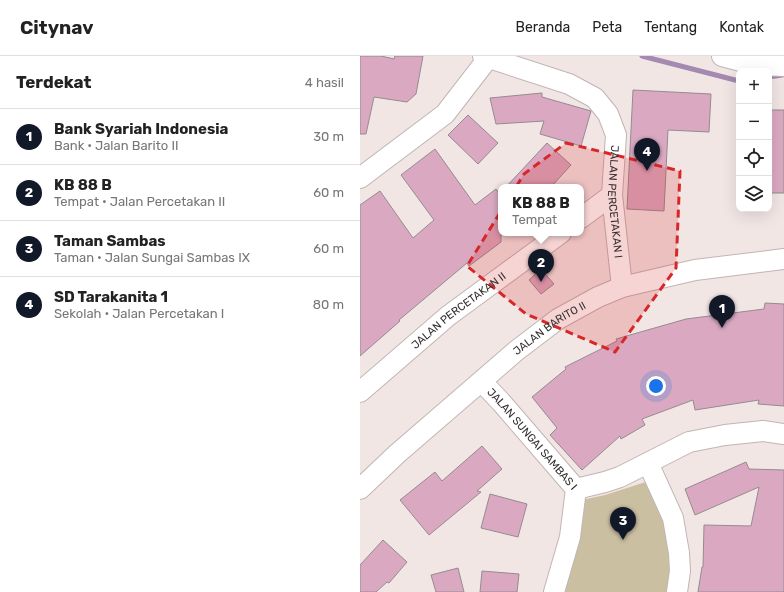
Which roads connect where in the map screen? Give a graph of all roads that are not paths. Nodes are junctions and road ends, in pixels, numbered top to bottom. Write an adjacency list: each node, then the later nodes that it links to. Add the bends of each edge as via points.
1 (722, 56): 4 (street, via 756,65)
2 (486, 57): 3 (street, JALAN PERCETAKAN I); 5 (street, via 445,114)
3 (513, 60): 6 (street, JALAN PERCETAKAN I, via 596,98 608,114 616,135)
4 (784, 66)
5 (360, 178)
6 (612, 195): 7 (street); 10 (street, JALAN PERCETAKAN I)
7 (584, 216)
8 (557, 236): 12 (street, JALAN PERCETAKAN II, via 448,316)
9 (784, 259): 10 (street, JALAN BARITO II, via 696,270)
10 (622, 287): 11 (street, JALAN BARITO II, via 558,319 516,351)
11 (482, 382): 15 (street, JALAN BARITO II, via 398,453); 16 (street, JALAN SUNGAI SAMBAS I)
12 (360, 392)
13 (784, 434): 14 (street, via 763,431 689,442)
14 (648, 463): 16 (street, via 620,477); 18 (street, via 672,518 680,571)
15 (360, 489)
16 (576, 490): 17 (street, JALAN SUNGAI SAMBAS I, via 570,537)
17 (554, 592)
18 (677, 592)

